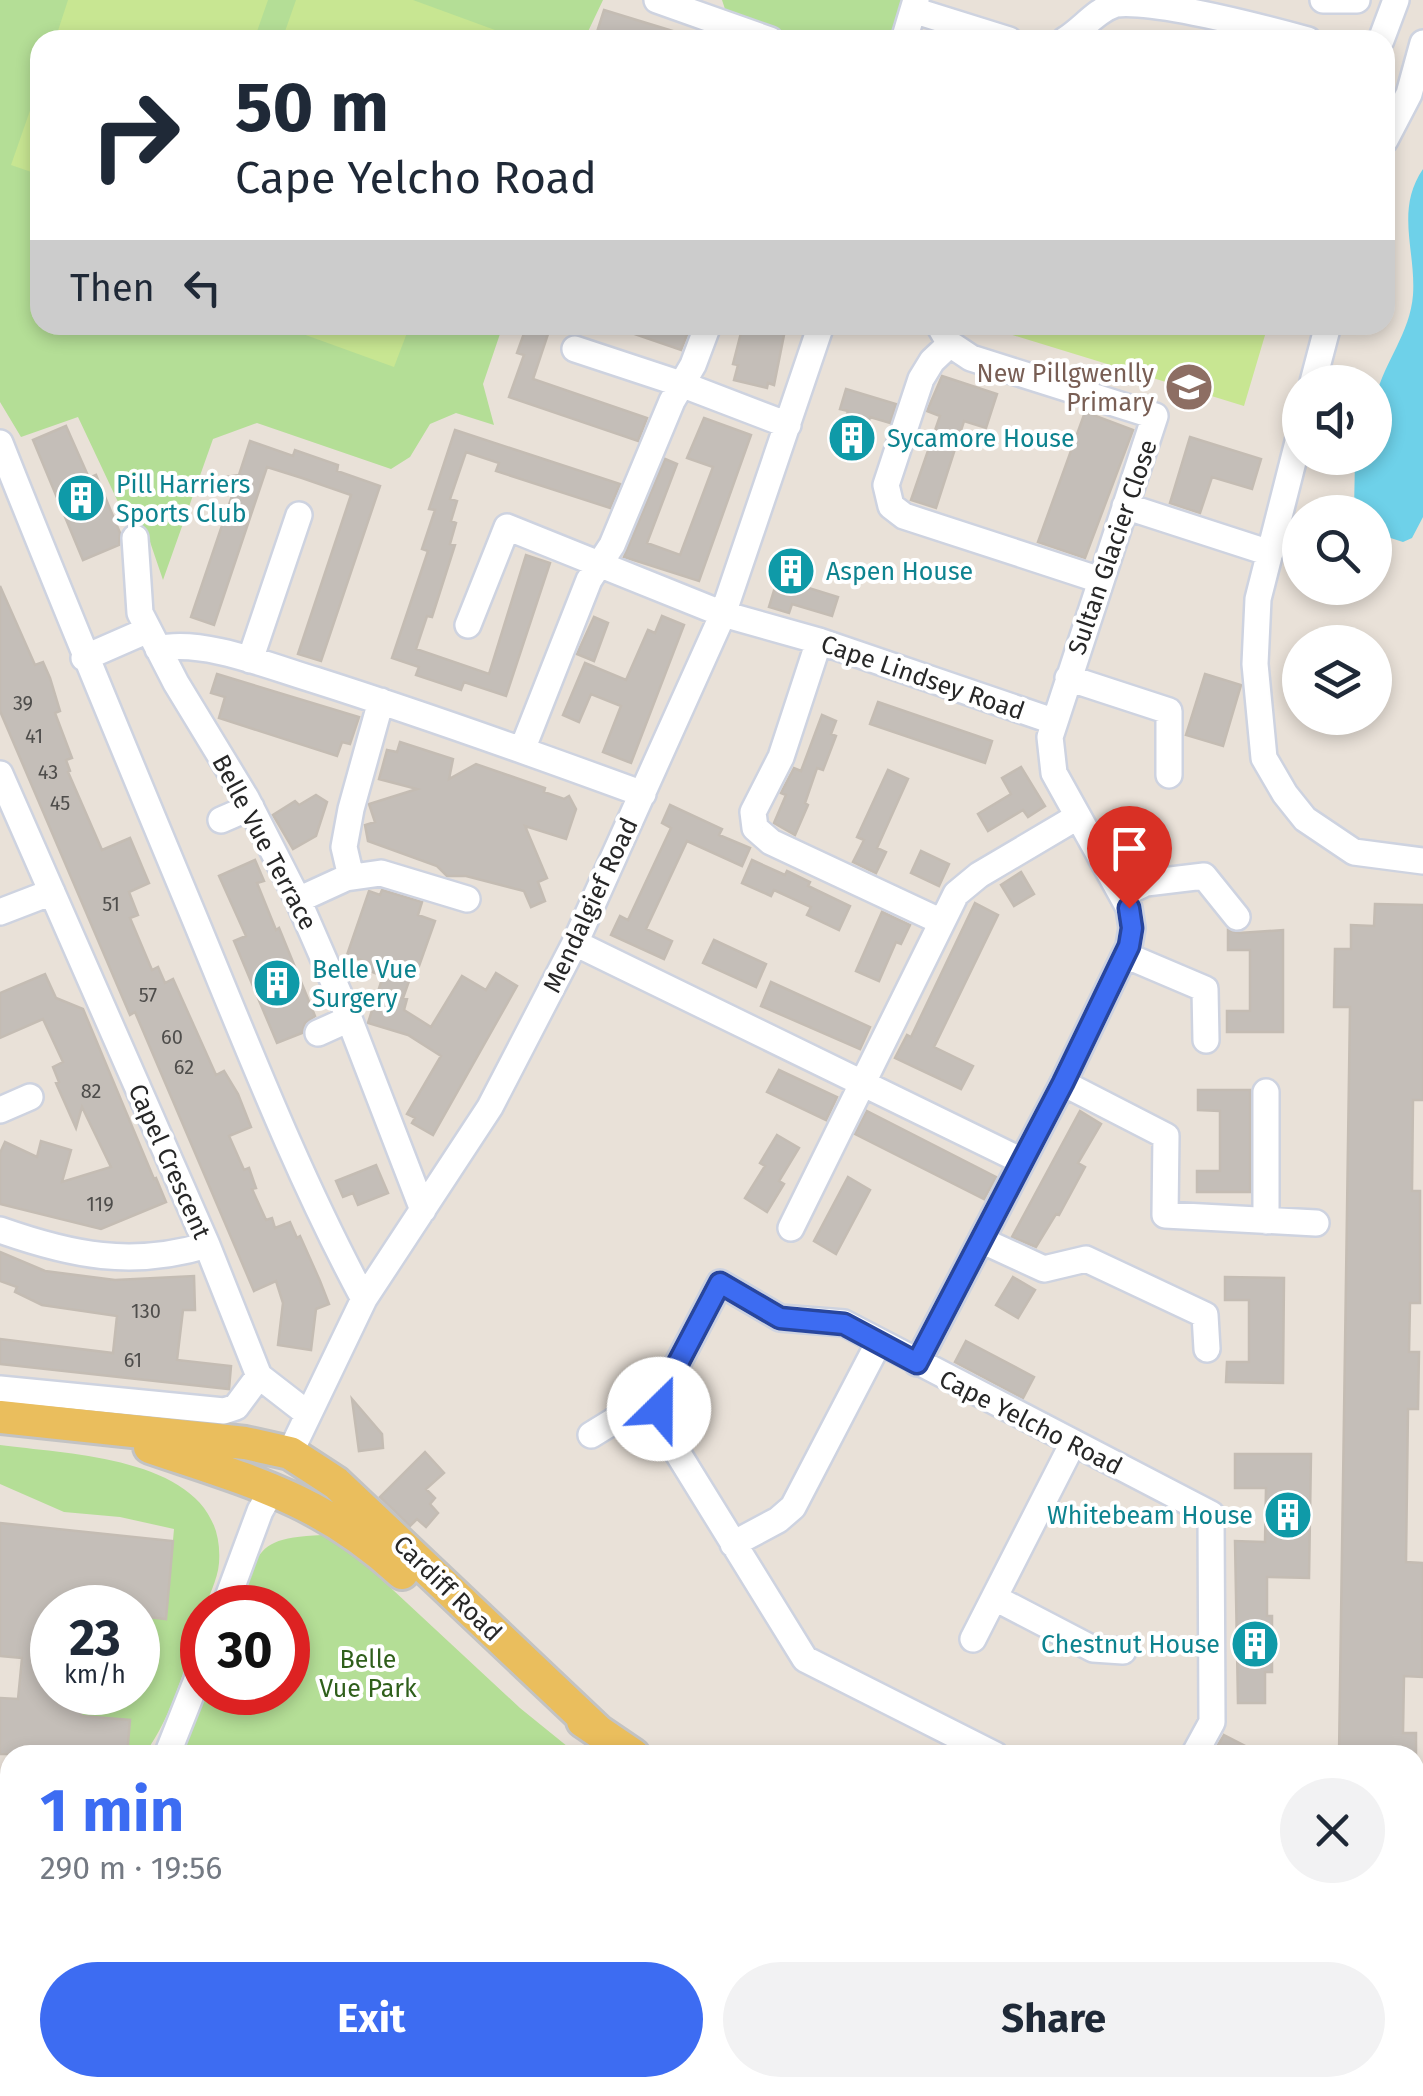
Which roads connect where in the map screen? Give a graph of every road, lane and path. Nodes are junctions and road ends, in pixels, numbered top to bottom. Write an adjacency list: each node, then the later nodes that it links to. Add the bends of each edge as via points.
1 (657, 0): 6 (street)
2 (1323, 0): 3 (street)
3 (1357, 0)
4 (1396, 0): 12 (street)
5 (914, 5): 8 (street); 9 (street)
6 (702, 7): 7 (street)
7 (749, 30)
8 (907, 30)
9 (982, 30)
10 (1076, 30): 11 (street, via 1117,3 1162,1)
11 (1271, 30)
12 (1385, 30)
13 (1423, 43): 14 (street)
14 (1395, 121)
15 (704, 335): 22 (street)
16 (818, 335): 23 (street, Mendalgief Road)
17 (945, 335): 31 (street, via 921,379 886,485 891,506 904,516)
18 (946, 335): 26 (street, Sultan Glacier Close, via 970,358 1156,416)
19 (1325, 335): 21 (street)
20 (575, 349): 22 (street)
21 (1317, 365)
22 (681, 384): 23 (street); 30 (street)
23 (788, 425): 32 (street, Mendalgief Road)
24 (0, 443): 36 (street)
25 (1290, 475): 29 (street)
26 (1125, 506): 29 (street); 31 (street, Sultan Glacier Close)
27 (299, 515): 37 (street)
28 (135, 538): 34 (street, Belle Vue Terrace, via 140,614)
29 (1270, 553): 48 (street, via 1258,599 1255,664 1264,758 1305,819 1354,852)
30 (601, 563): 32 (street, Cape Lindsey Road); 33 (street, Cape Lindsey Road, via 506,527); 41 (street)
31 (1100, 580): 38 (street, Sultan Glacier Close)
32 (723, 614): 35 (street, Cape Lindsey Road); 44 (street, Mendalgief Road)
33 (468, 625)
34 (153, 640): 36 (street); 37 (street); 45 (street, Belle Vue Terrace)
35 (819, 641): 40 (street, Cape Lindsey Road); 56 (street, via 781,757 753,812 756,828 770,842)
36 (84, 658): 75 (street, via 328,1232)
37 (250, 660): 39 (street)
38 (1068, 678): 40 (street, Sultan Glacier Close); 43 (street, Sultan Glacier Close, via 1169,712)
39 (381, 701): 41 (street); 49 (street, via 344,847)
40 (1053, 721): 46 (street, Cape Lindsey Road, via 1054,773)
41 (522, 750): 44 (street)
42 (0, 774): 50 (street, Capel Crescent)
43 (1169, 775)
44 (642, 794): 57 (street, Mendalgief Road)
45 (251, 807): 47 (street); 53 (street, Belle Vue Terrace)
46 (1078, 817): 51 (street, Cape Lindsey Road); 56 (street, via 968,882)
47 (221, 820)
48 (1423, 860)
49 (351, 877): 52 (street, via 381,873); 53 (street)
50 (52, 892): 54 (street); 74 (street, Capel Crescent)
51 (1123, 894): 55 (street, via 1146,883 1204,876); 58 (street, Cape Lindsey Road, via 1132,928)
52 (467, 899)
53 (298, 900): 59 (street, Belle Vue Terrace)
54 (0, 912)
55 (1237, 918)
56 (942, 922): 62 (street)
57 (575, 943): 62 (street); 68 (street, Mendalgief Road, via 490,1107)
58 (1125, 955): 61 (street, via 1205,989); 63 (street, Cape Lindsey Road)
59 (349, 1020): 60 (street); 68 (street, Belle Vue Terrace)
60 (318, 1033)
61 (1206, 1040)
62 (862, 1083): 67 (street); 71 (street)
63 (1063, 1083): 67 (street, Cape Lindsey Road); 69 (street, via 1166,1136 1166,1215)
64 (1266, 1092): 69 (street)
65 (30, 1098): 66 (street)
66 (0, 1110)
67 (1022, 1161): 73 (street, Cape Lindsey Road)
68 (423, 1210): 75 (street, Mendalgief Road)
69 (1266, 1221): 70 (street)
70 (1316, 1223)
71 (791, 1228)
72 (0, 1230): 74 (street, via 90,1256 182,1252)
73 (981, 1240): 77 (street, via 1044,1270 1086,1259 1206,1316); 78 (street, Cape Lindsey Road)
74 (207, 1244): 79 (street, Capel Crescent)
75 (364, 1299): 82 (street, Mendalgief Road)
76 (879, 1342): 78 (street, Cape Yelcho Road); 81 (street, Cape Yelcho Road, via 844,1324 780,1318 720,1283 666,1386); 89 (street, via 793,1507)
77 (1207, 1349)
78 (917, 1363): 86 (street, Cape Yelcho Road)
79 (259, 1376): 80 (street, via 236,1407 224,1411); 82 (street)
80 (0, 1389)
81 (660, 1412): 85 (street, via 630,1411); 89 (street, via 666,1434)
82 (308, 1414): 87 (street, Mendalgief Road)
83 (0, 1418): 84 (main road, Cardiff Road)
84 (58, 1423): 87 (main road, Cardiff Road); 88 (main road, Cardiff Road)
85 (590, 1435)
86 (1073, 1443): 91 (street); 99 (street, Cape Yelcho Road, via 1211,1514 1212,1722)
87 (290, 1453): 88 (main road); 95 (main road, Cardiff Road, via 336,1482)
88 (273, 1488): 90 (street); 95 (main road, Cardiff Road, via 332,1517 377,1550 512,1674)
89 (732, 1544): 98 (street, via 805,1658)
90 (233, 1585)
91 (994, 1598): 92 (street); 93 (street, via 1094,1650)
92 (973, 1640)
93 (1123, 1651)
94 (183, 1715): 96 (street)
95 (598, 1731): 97 (main road, Cardiff Road)
96 (171, 1745)
97 (618, 1745)
98 (975, 1745)
99 (1199, 1745)

